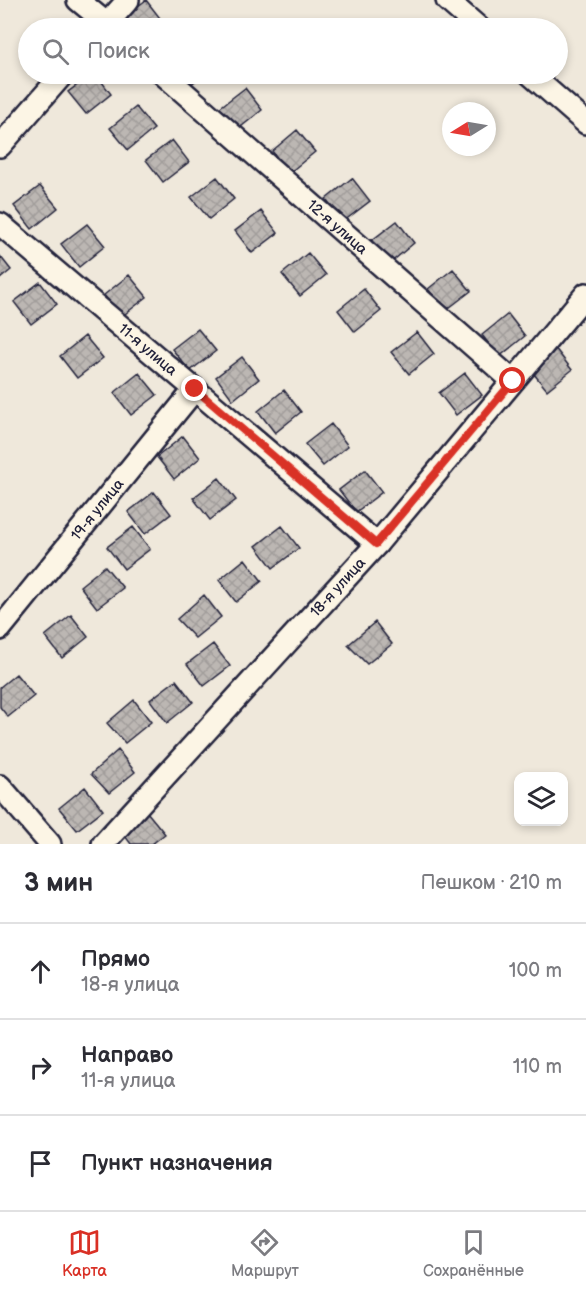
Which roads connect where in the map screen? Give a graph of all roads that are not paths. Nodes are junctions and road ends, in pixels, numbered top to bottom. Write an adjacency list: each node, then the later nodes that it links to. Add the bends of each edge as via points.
1 (78, 0): 4 (street)
2 (128, 0): 5 (street)
3 (447, 0): 6 (street)
4 (97, 18)
5 (114, 18)
6 (468, 18)
7 (54, 84): 11 (street)
8 (174, 84): 14 (street, 12-я улица)
9 (541, 84): 10 (street)
10 (586, 123)
11 (0, 146)
12 (0, 224): 15 (street, 11-я улица)
13 (586, 294): 14 (street, 18-я улица)
14 (513, 381): 16 (street, 18-я улица)
15 (195, 389): 16 (street, 11-я улица); 17 (street, 19-я улица)
16 (376, 544): 20 (street, 18-я улица)
17 (0, 629)
18 (0, 786): 19 (street)
19 (50, 844)
20 (103, 844)

